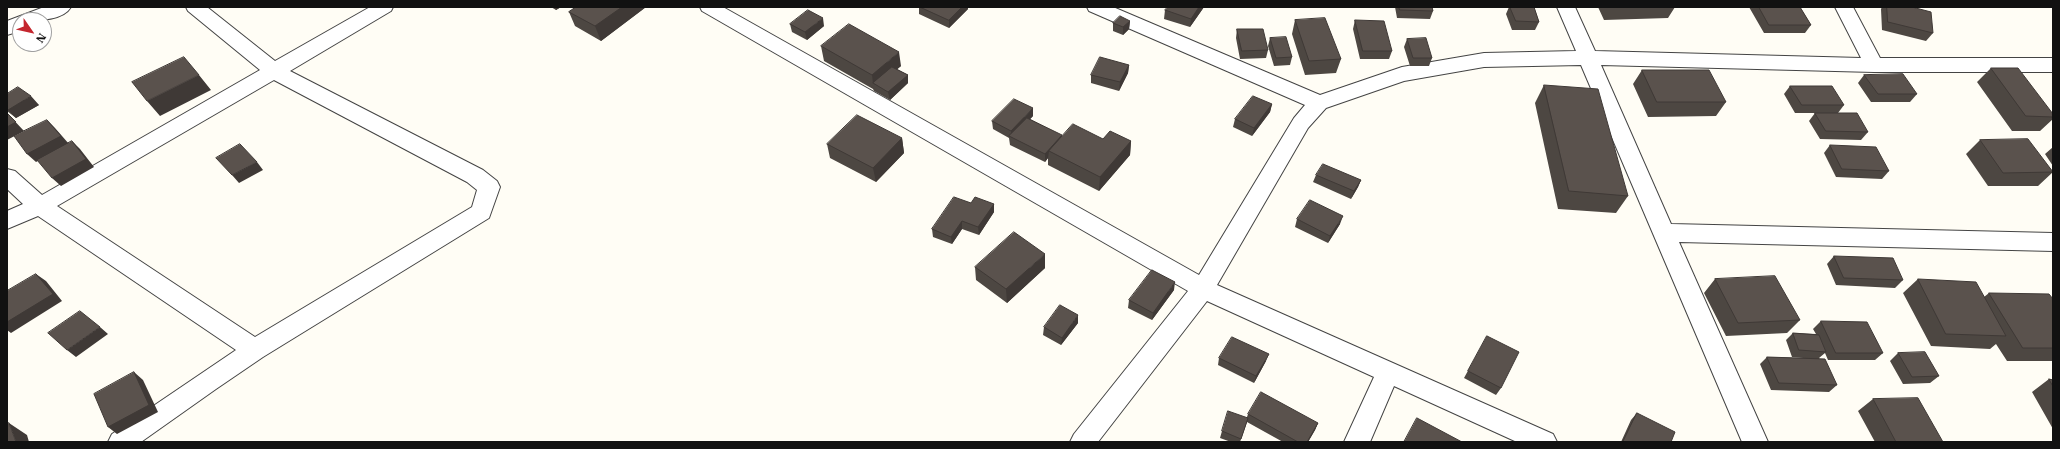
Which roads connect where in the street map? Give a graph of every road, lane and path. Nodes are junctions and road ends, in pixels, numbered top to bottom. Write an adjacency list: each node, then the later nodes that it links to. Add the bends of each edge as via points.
1 (62, 7): 8 (street)
2 (195, 7): 12 (street)
3 (384, 7): 12 (street)
4 (709, 7): 19 (street)
5 (1096, 7): 13 (street)
6 (1566, 7): 9 (street)
7 (1844, 7): 10 (street)
8 (49, 12)
9 (1588, 58): 10 (street); 13 (street, via 1484,60 1454,65 1402,74); 17 (street)
10 (1874, 65): 11 (street)
11 (2053, 65)
12 (274, 71): 15 (street); 20 (street, via 475,176 489,187 481,212)
13 (1319, 103): 19 (street, via 1301,123)
14 (7, 177): 15 (street)
15 (40, 206): 16 (street); 20 (street)
16 (7, 220)
17 (1664, 233): 18 (street); 26 (street)
18 (2053, 242)
19 (1203, 289): 21 (street); 23 (street)
20 (255, 350): 22 (street)
21 (1388, 373): 24 (street); 25 (street)
22 (121, 442)
23 (1083, 442)
24 (1357, 442)
25 (1544, 442)
26 (1755, 442)

